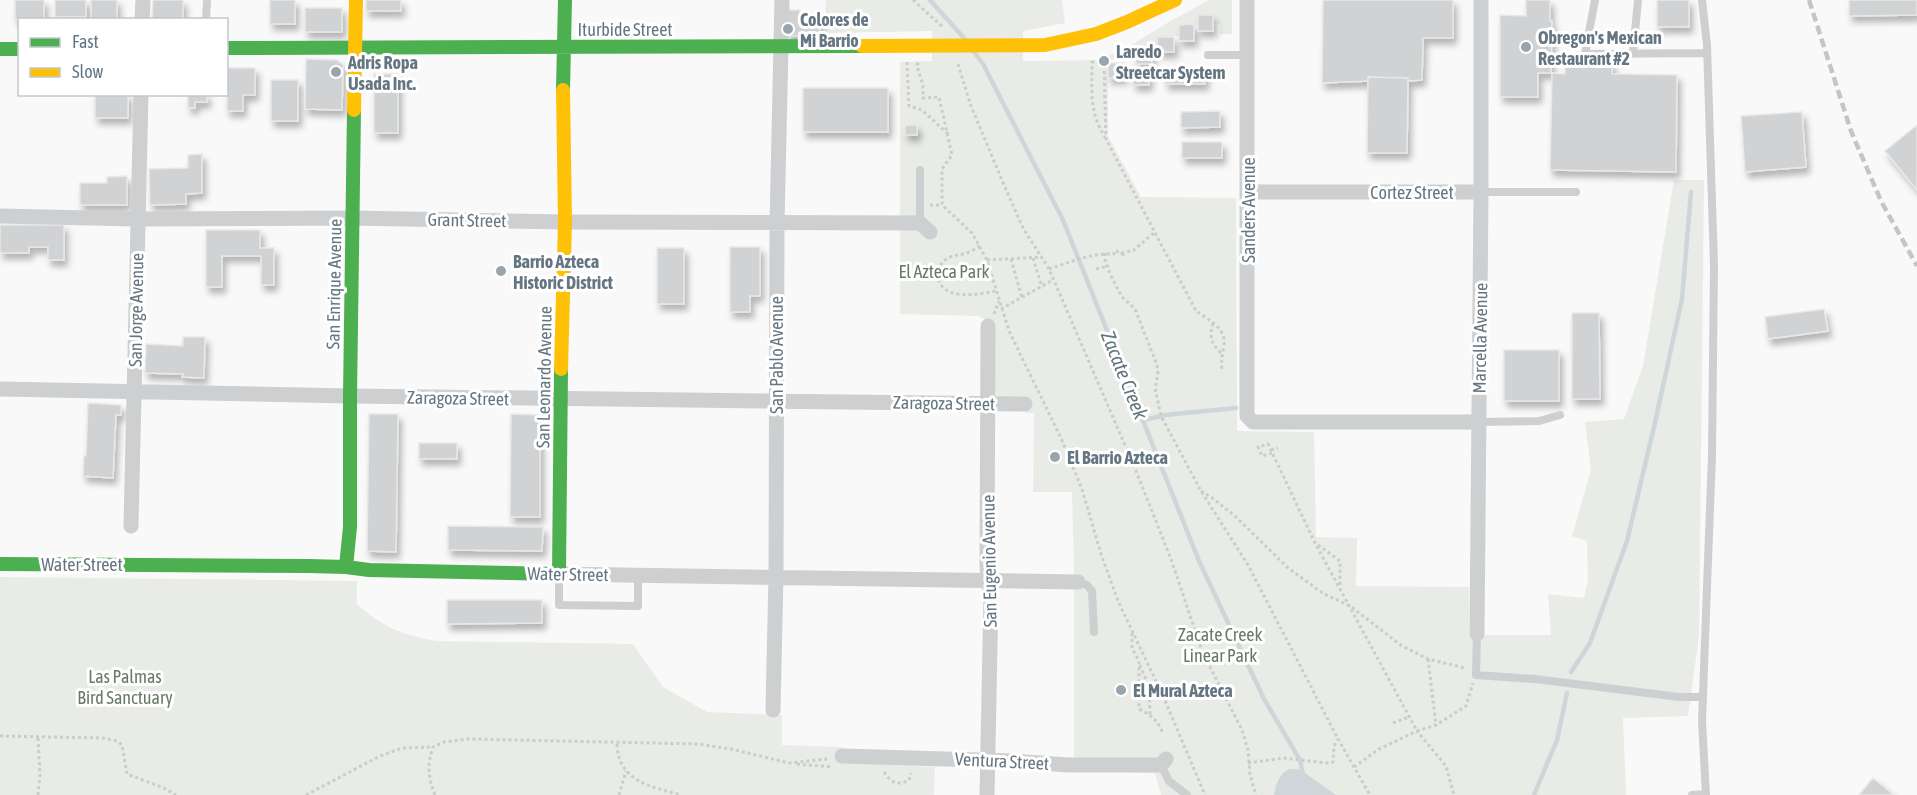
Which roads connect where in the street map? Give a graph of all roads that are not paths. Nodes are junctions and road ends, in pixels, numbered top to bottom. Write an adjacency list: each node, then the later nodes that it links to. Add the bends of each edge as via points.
1 (143, 0): 12 (street)
2 (207, 0): 13 (lane)
3 (356, 0): 17 (street, San Enrique Avenue)
4 (565, 0): 14 (street, San Leonardo Avenue)
5 (782, 0): 15 (street, San Pablo Avenue)
6 (1175, 0): 15 (street, Iturbide Street, via 1106,32 1045,45)
7 (1247, 0): 23 (street, Sanders Avenue)
8 (1481, 0): 27 (street, Marcella Avenue)
9 (1595, 0): 20 (lane, via 1585,54)
10 (1638, 0): 20 (lane)
11 (1702, 0): 21 (lane)
12 (142, 18)
13 (206, 18)
14 (563, 47): 15 (street, Iturbide Street); 17 (street, Iturbide Street); 32 (street, San Leonardo Avenue)
15 (782, 47): 33 (street, San Pablo Avenue)
16 (228, 48): 17 (street, Iturbide Street)
17 (356, 48): 30 (street, San Enrique Avenue)
18 (0, 49): 19 (street)
19 (18, 49)
20 (1633, 53): 21 (lane)
21 (1707, 53): 55 (lane, via 1713,265 1712,454)
22 (1208, 55): 23 (lane)
23 (1247, 55): 26 (street, Sanders Avenue)
24 (141, 96): 31 (street, San Jorge Avenue)
25 (920, 170): 34 (lane)
26 (1248, 192): 27 (street, Cortez Street); 44 (street, Sanders Avenue, via 1249,420)
27 (1482, 192): 28 (lane, Cortez Street); 44 (street, Marcella Avenue)
28 (1576, 192)
29 (0, 216): 31 (street, Grant Street)
30 (352, 218): 31 (street, Grant Street); 32 (street, Grant Street); 38 (street, San Enrique Avenue)
31 (137, 219): 37 (street, San Jorge Avenue)
32 (565, 222): 33 (street, Grant Street); 39 (street, San Leonardo Avenue)
33 (777, 223): 34 (street, Grant Street); 40 (street, San Pablo Avenue)
34 (925, 227)
35 (988, 326): 41 (street, San Eugenio Avenue)
36 (0, 389): 37 (street, Zaragoza Street)
37 (135, 392): 38 (street, Zaragoza Street); 45 (street, San Jorge Avenue)
38 (350, 396): 39 (street, Zaragoza Street); 47 (street, San Enrique Avenue, via 350,527)
39 (560, 399): 40 (street, Zaragoza Street); 48 (street, San Leonardo Avenue)
40 (776, 402): 41 (street, Zaragoza Street); 50 (street, San Pablo Avenue)
41 (988, 404): 42 (street, Zaragoza Street); 51 (street, San Eugenio Avenue)
42 (1025, 404)
43 (1560, 415): 44 (lane, via 1539,421)
44 (1479, 422): 54 (street, Marcella Avenue)
45 (131, 526)
46 (0, 564): 47 (street, Water Street)
47 (346, 567): 48 (street, Water Street)
48 (560, 574): 49 (street, Water Street); 49 (lane, via 560,605 638,606)
49 (638, 575): 50 (street, Water Street)
50 (776, 576): 51 (street, Water Street); 56 (street, San Pablo Avenue)
51 (988, 581): 52 (street, Water Street); 58 (street, San Eugenio Avenue)
52 (1078, 582): 53 (lane, Water Street, via 1092,591)
53 (1094, 632)
54 (1477, 634): 55 (lane, Marcella Avenue, via 1476,675)
55 (1703, 697): 60 (lane)
56 (773, 711)
57 (843, 756): 58 (street, Ventura Street)
58 (987, 760): 59 (street, Ventura Street, via 1068,765); 61 (street, San Eugenio Avenue)
59 (1164, 762): 62 (lane, via 1169,780)
60 (1706, 794): 63 (lane)
61 (987, 795)
62 (1187, 795)
63 (1692, 795)

